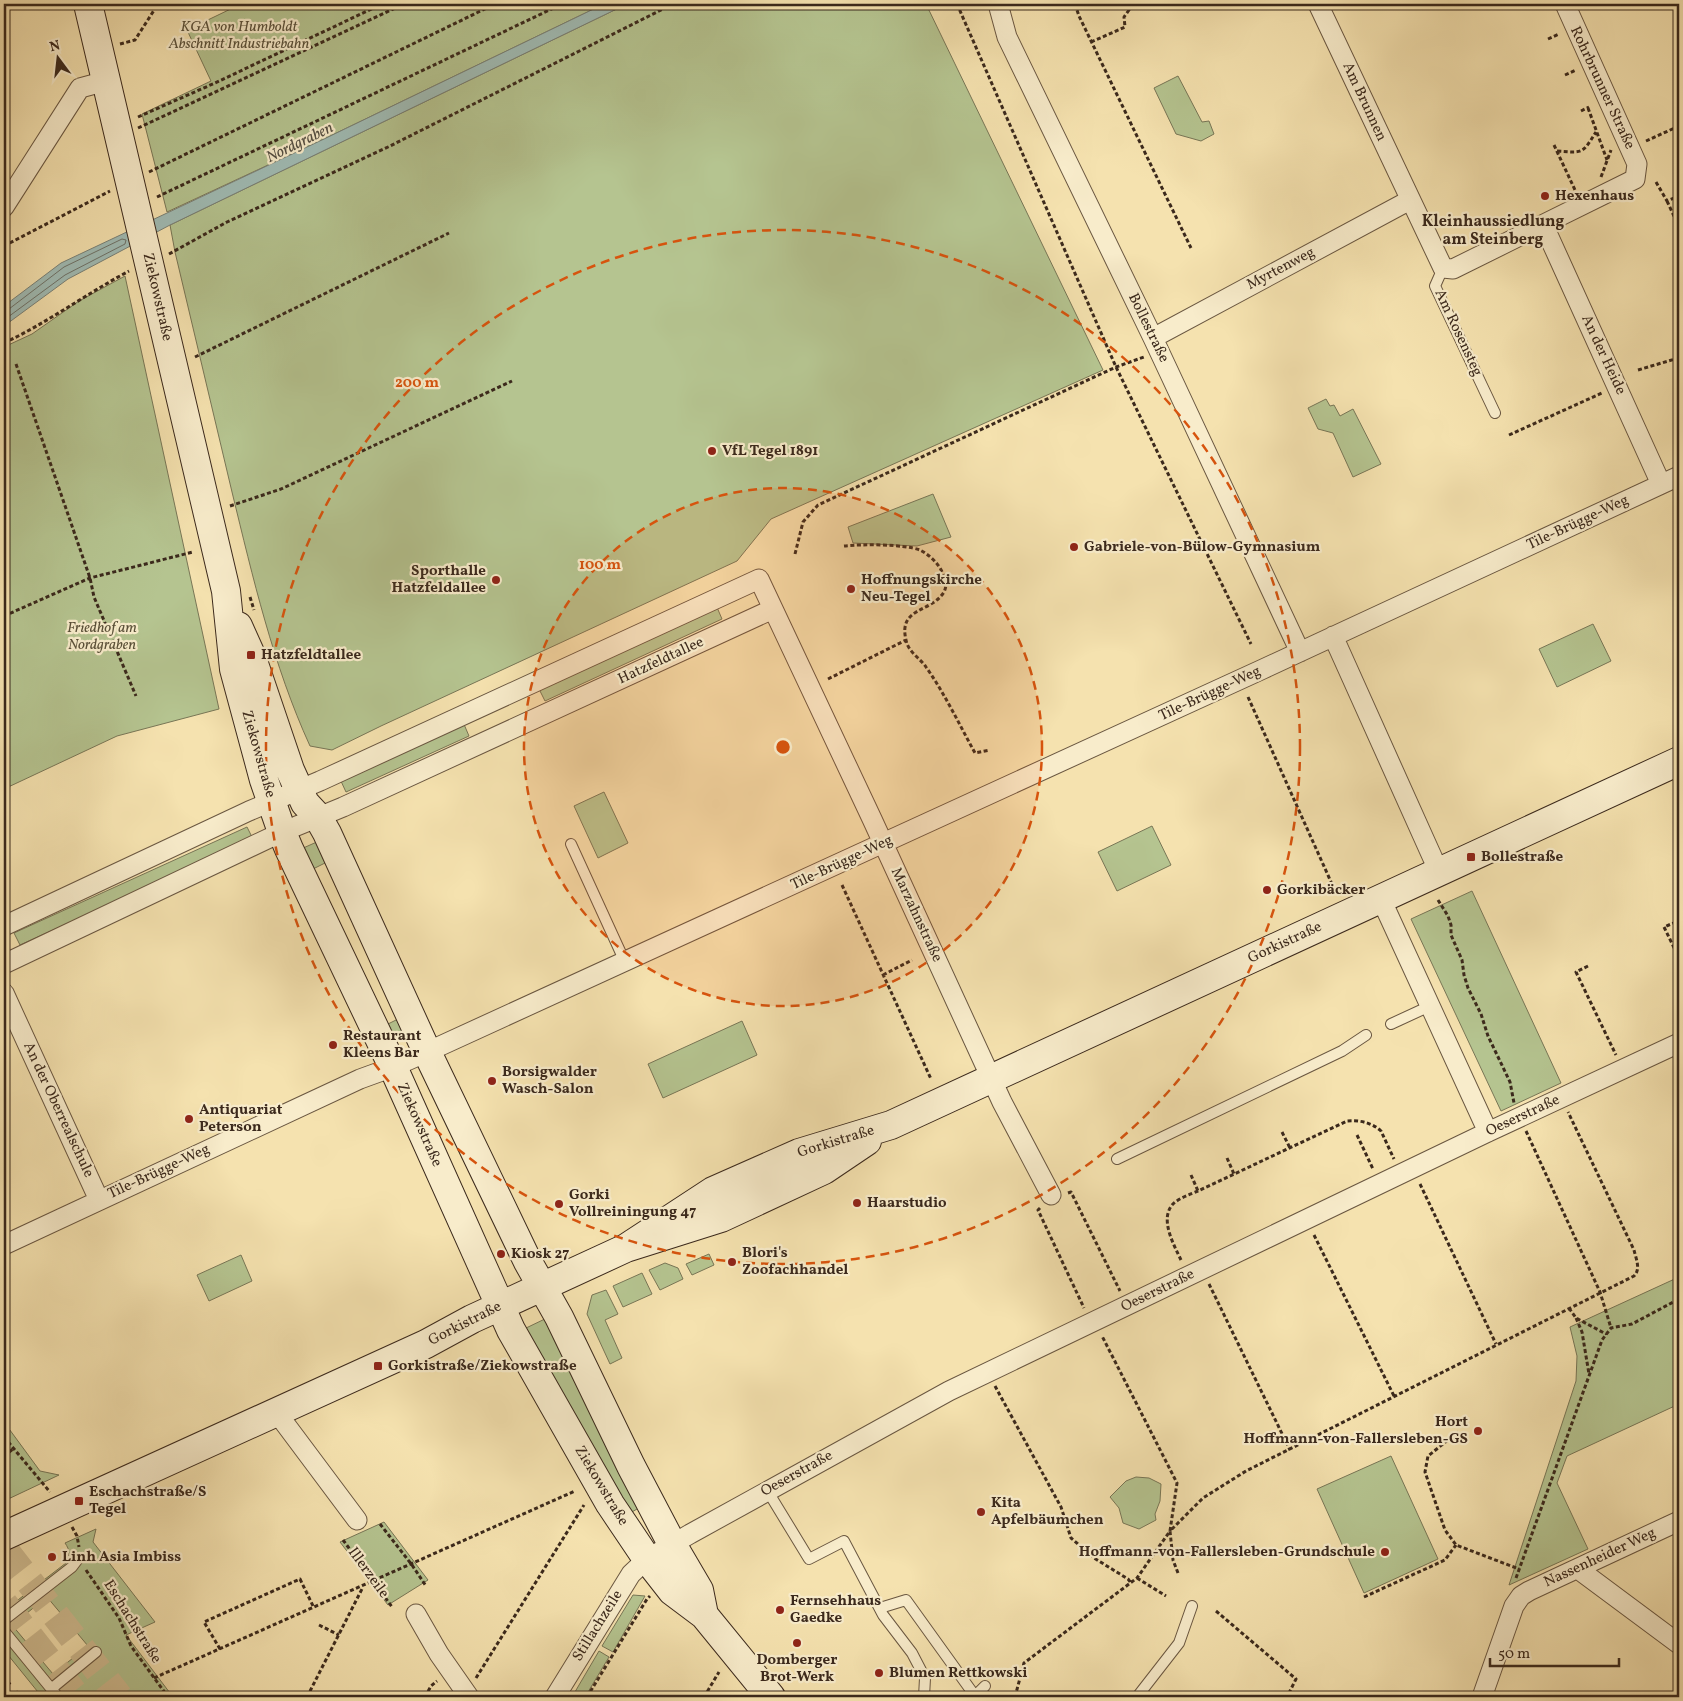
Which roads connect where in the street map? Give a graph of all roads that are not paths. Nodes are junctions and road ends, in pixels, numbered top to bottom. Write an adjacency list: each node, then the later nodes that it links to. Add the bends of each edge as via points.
1 (88, 4): 5 (street, Ziekowstraße)
2 (998, 4): 10 (street, Bollestraße, via 1007,37)
3 (1318, 4): 6 (street, Am Brunnen)
4 (1565, 4): 8 (street, Rohrbrunner Straße, via 1637,164 1637,172 1635,179)
5 (106, 81): 7 (street, via 80,88); 14 (street, Ziekowstraße, via 130,181 147,205 149,260)
6 (1410, 200): 9 (street, Am Rosensteg); 10 (street, Myrtenweg)
7 (4, 207)
8 (1544, 226): 9 (street, via 1453,269); 13 (street, An der Heide)
9 (1443, 268): 11 (lane, Am Rosensteg, via 1435,286)
10 (1153, 338): 17 (street, Bollestraße)
11 (1495, 413)
12 (1679, 476): 13 (street, Tile-Brügge-Weg)
13 (1661, 484): 16 (street, Tile-Brügge-Weg)
14 (226, 592): 19 (street, Ziekowstraße); 20 (street, Ziekowstraße, via 234,669)
15 (773, 609): 19 (street, Marzahnstraße, via 759,579); 21 (street, Hatzfeldtallee); 24 (street, Marzahnstraße)
16 (1333, 636): 17 (street, Tile-Brügge-Weg); 25 (street)
17 (1300, 652): 24 (street, Tile-Brügge-Weg)
18 (1679, 761): 25 (street, Gorkistraße)
19 (299, 790): 20 (street); 21 (street, Ziekowstraße, via 305,803)
20 (272, 802): 22 (street, Ziekowstraße); 27 (street)
21 (318, 817): 22 (street, Hatzfeldtallee); 35 (street, Ziekowstraße)
22 (282, 832): 29 (street, Hatzfeldtallee); 36 (street, Ziekowstraße)
23 (570, 844): 28 (lane)
24 (883, 844): 28 (street, Tile-Brügge-Weg); 37 (street, Marzahnstraße)
25 (1439, 872): 26 (street, Gorkistraße)
26 (1381, 899): 31 (street); 37 (street, Gorkistraße)
27 (4, 926)
28 (625, 962): 35 (street, Tile-Brügge-Weg)
29 (4, 964)
30 (4, 992): 41 (street, An der Oberrealschule)
31 (1430, 1006): 32 (lane); 38 (street)
32 (1391, 1024)
33 (1366, 1035): 39 (lane, via 1342,1051)
34 (1679, 1043): 38 (street, Oeserstraße)
35 (427, 1052): 36 (street, Tile-Brügge-Weg); 43 (street, Ziekowstraße, via 528,1262)
36 (393, 1067): 41 (street, Tile-Brügge-Weg, via 360,1079); 44 (street, Ziekowstraße)
37 (991, 1079): 40 (street, Marzahnstraße); 43 (street, Gorkistraße, via 891,1125 799,1153 713,1191 626,1248)
38 (1488, 1132): 46 (street, Oeserstraße, via 949,1391)
39 (1117, 1159)
40 (1051, 1196)
41 (99, 1200): 42 (street, Tile-Brügge-Weg)
42 (4, 1245)
43 (543, 1286): 44 (street, Gorkistraße); 50 (street, Ziekowstraße, via 630,1466)
44 (500, 1306): 45 (street, Gorkistraße); 52 (street, Ziekowstraße, via 610,1504)
45 (278, 1413): 47 (street); 49 (street, Gorkistraße)
46 (767, 1490): 50 (street, Oeserstraße); 55 (lane, via 809,1559 844,1540)
47 (357, 1520)
48 (1679, 1521): 53 (street, Nassenheider Weg)
49 (4, 1536)
50 (672, 1544): 52 (street, Oeserstraße); 57 (street, Ziekowstraße, via 699,1590)
51 (78, 1559): 58 (lane)
52 (647, 1559): 57 (street, Ziekowstraße, via 672,1591); 66 (street, Stillachzeile, via 631,1574)
53 (1578, 1569): 60 (street); 71 (street, Nassenheider Weg, via 1529,1591 1519,1587)
54 (1192, 1606): 70 (lane, via 1179,1643)
55 (880, 1608): 68 (lane, via 912,1653 925,1678); 69 (lane, via 906,1600)
56 (416, 1614): 64 (street, via 439,1654)
57 (704, 1614): 67 (street, Ziekowstraße)
58 (4, 1620)
59 (4, 1631): 63 (lane)
60 (1679, 1644)
61 (96, 1652): 63 (lane)
62 (985, 1686): 69 (lane)
63 (51, 1689): 65 (lane)
64 (470, 1691)
65 (58, 1697)
66 (554, 1697)
67 (771, 1697)
68 (924, 1697)
69 (974, 1697)
70 (1138, 1697)
71 (1482, 1697)

